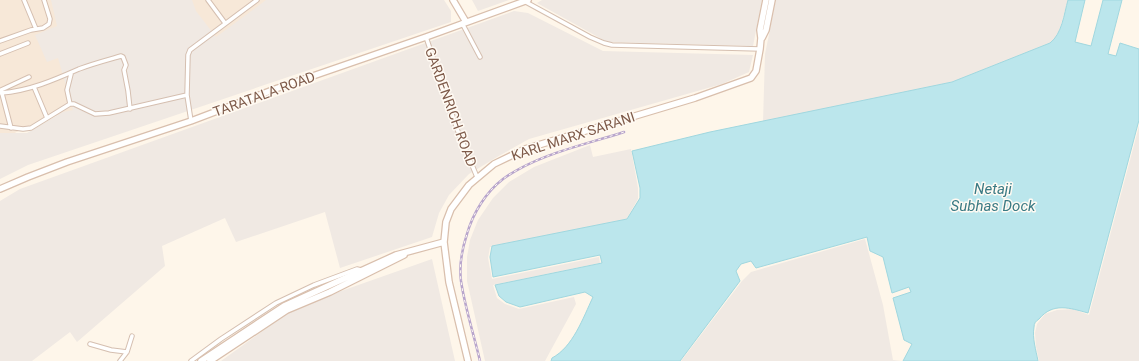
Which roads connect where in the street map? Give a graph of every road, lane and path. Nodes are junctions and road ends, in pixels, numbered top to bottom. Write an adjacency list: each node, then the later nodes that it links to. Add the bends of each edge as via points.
1 (24, 0): 11 (street)
2 (44, 0): 11 (street, via 50,22 47,26)
3 (208, 0): 9 (street)
4 (257, 0): 9 (street)
5 (453, 0): 10 (main road)
6 (766, 0): 13 (main road, KARL MARX SARANI, via 760,30)
7 (772, 0): 13 (main road, KARL MARX SARANI, via 766,30)
8 (526, 1): 10 (main road, TARATALA ROAD); 16 (street, via 590,37 612,45)
9 (225, 23): 23 (street, via 190,50)
10 (464, 23): 12 (main road, TARATALA ROAD); 18 (street)
11 (36, 29): 14 (street)
12 (426, 37): 27 (main road, TARATALA ROAD); 30 (street, GARDENRICH ROAD, via 457,129)
13 (761, 38): 16 (main road, KARL MARX SARANI)
14 (0, 41)
15 (28, 43): 17 (street)
16 (760, 49): 30 (main road, KARL MARX SARANI, via 756,71 751,78 526,150 502,160)
17 (0, 54)
18 (480, 56)
19 (71, 74): 21 (street); 24 (street, via 67,90); 25 (street, via 122,56 126,65 124,70)
20 (29, 77): 22 (street, via 2,89)
21 (34, 87): 22 (street); 26 (street)
22 (1, 93): 29 (street)
23 (187, 95): 25 (street); 27 (street)
24 (70, 104): 25 (street, via 95,114); 26 (street)
25 (130, 109)
26 (47, 118): 29 (street, via 31,128)
27 (191, 121): 31 (main road, TARATALA ROAD, via 67,162)
28 (0, 126): 29 (street)
29 (11, 128)
30 (478, 177): 32 (main road, KARL MARX SARANI, via 451,209 446,222)
31 (0, 189)
32 (444, 242): 33 (main road, via 407,252 398,259); 42 (main road, KARL MARX SARANI, via 449,282)
33 (363, 273): 34 (main road); 39 (street, via 357,269 276,303)
34 (328, 289): 40 (main road, via 284,306); 41 (main road, via 287,310)
35 (132, 336): 37 (street)
36 (90, 344): 37 (street)
37 (127, 352): 38 (street)
38 (120, 361)
39 (191, 361)
40 (200, 361)
41 (210, 361)
42 (468, 361)

